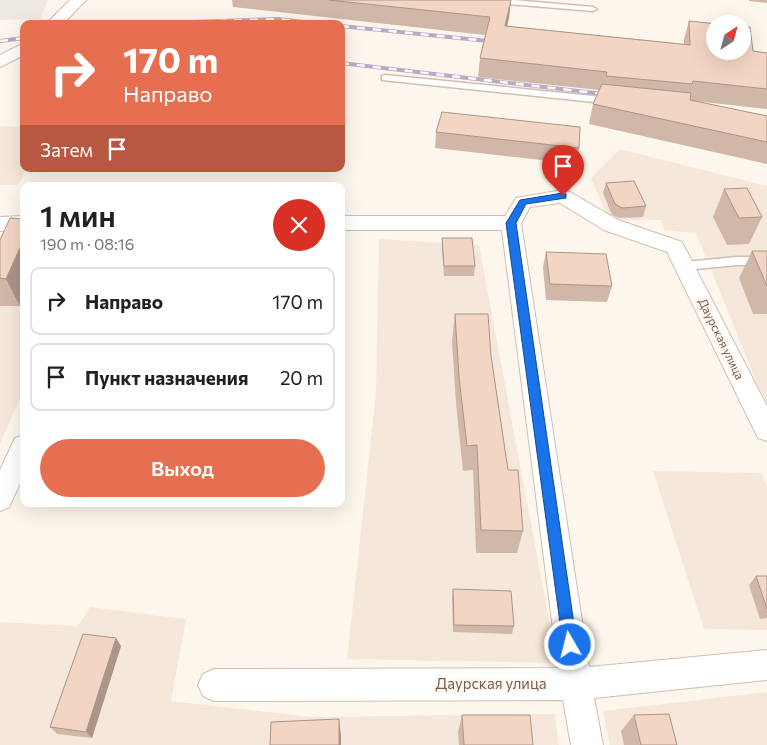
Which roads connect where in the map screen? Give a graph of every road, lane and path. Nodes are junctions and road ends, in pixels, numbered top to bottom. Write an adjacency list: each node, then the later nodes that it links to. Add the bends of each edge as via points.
1 (79, 0): 4 (street)
2 (484, 0): 3 (lane)
3 (593, 9)
4 (58, 20)
5 (20, 47): 6 (street)
6 (0, 48)
7 (20, 50): 8 (street)
8 (0, 62)
9 (385, 78): 10 (lane)
10 (620, 101)
11 (345, 222): 12 (street)
12 (511, 223): 15 (street, via 523,202 563,196 611,225); 21 (street)
13 (0, 224): 14 (street)
14 (20, 224)
15 (680, 256): 16 (lane); 17 (street, Даурская улица)
16 (767, 261)
17 (767, 431)
18 (20, 455): 19 (street)
19 (0, 499)
20 (767, 665): 21 (street, Даурская улица)
21 (576, 684): 22 (street, Даурская улица); 23 (street)
22 (214, 685)
23 (587, 745)

